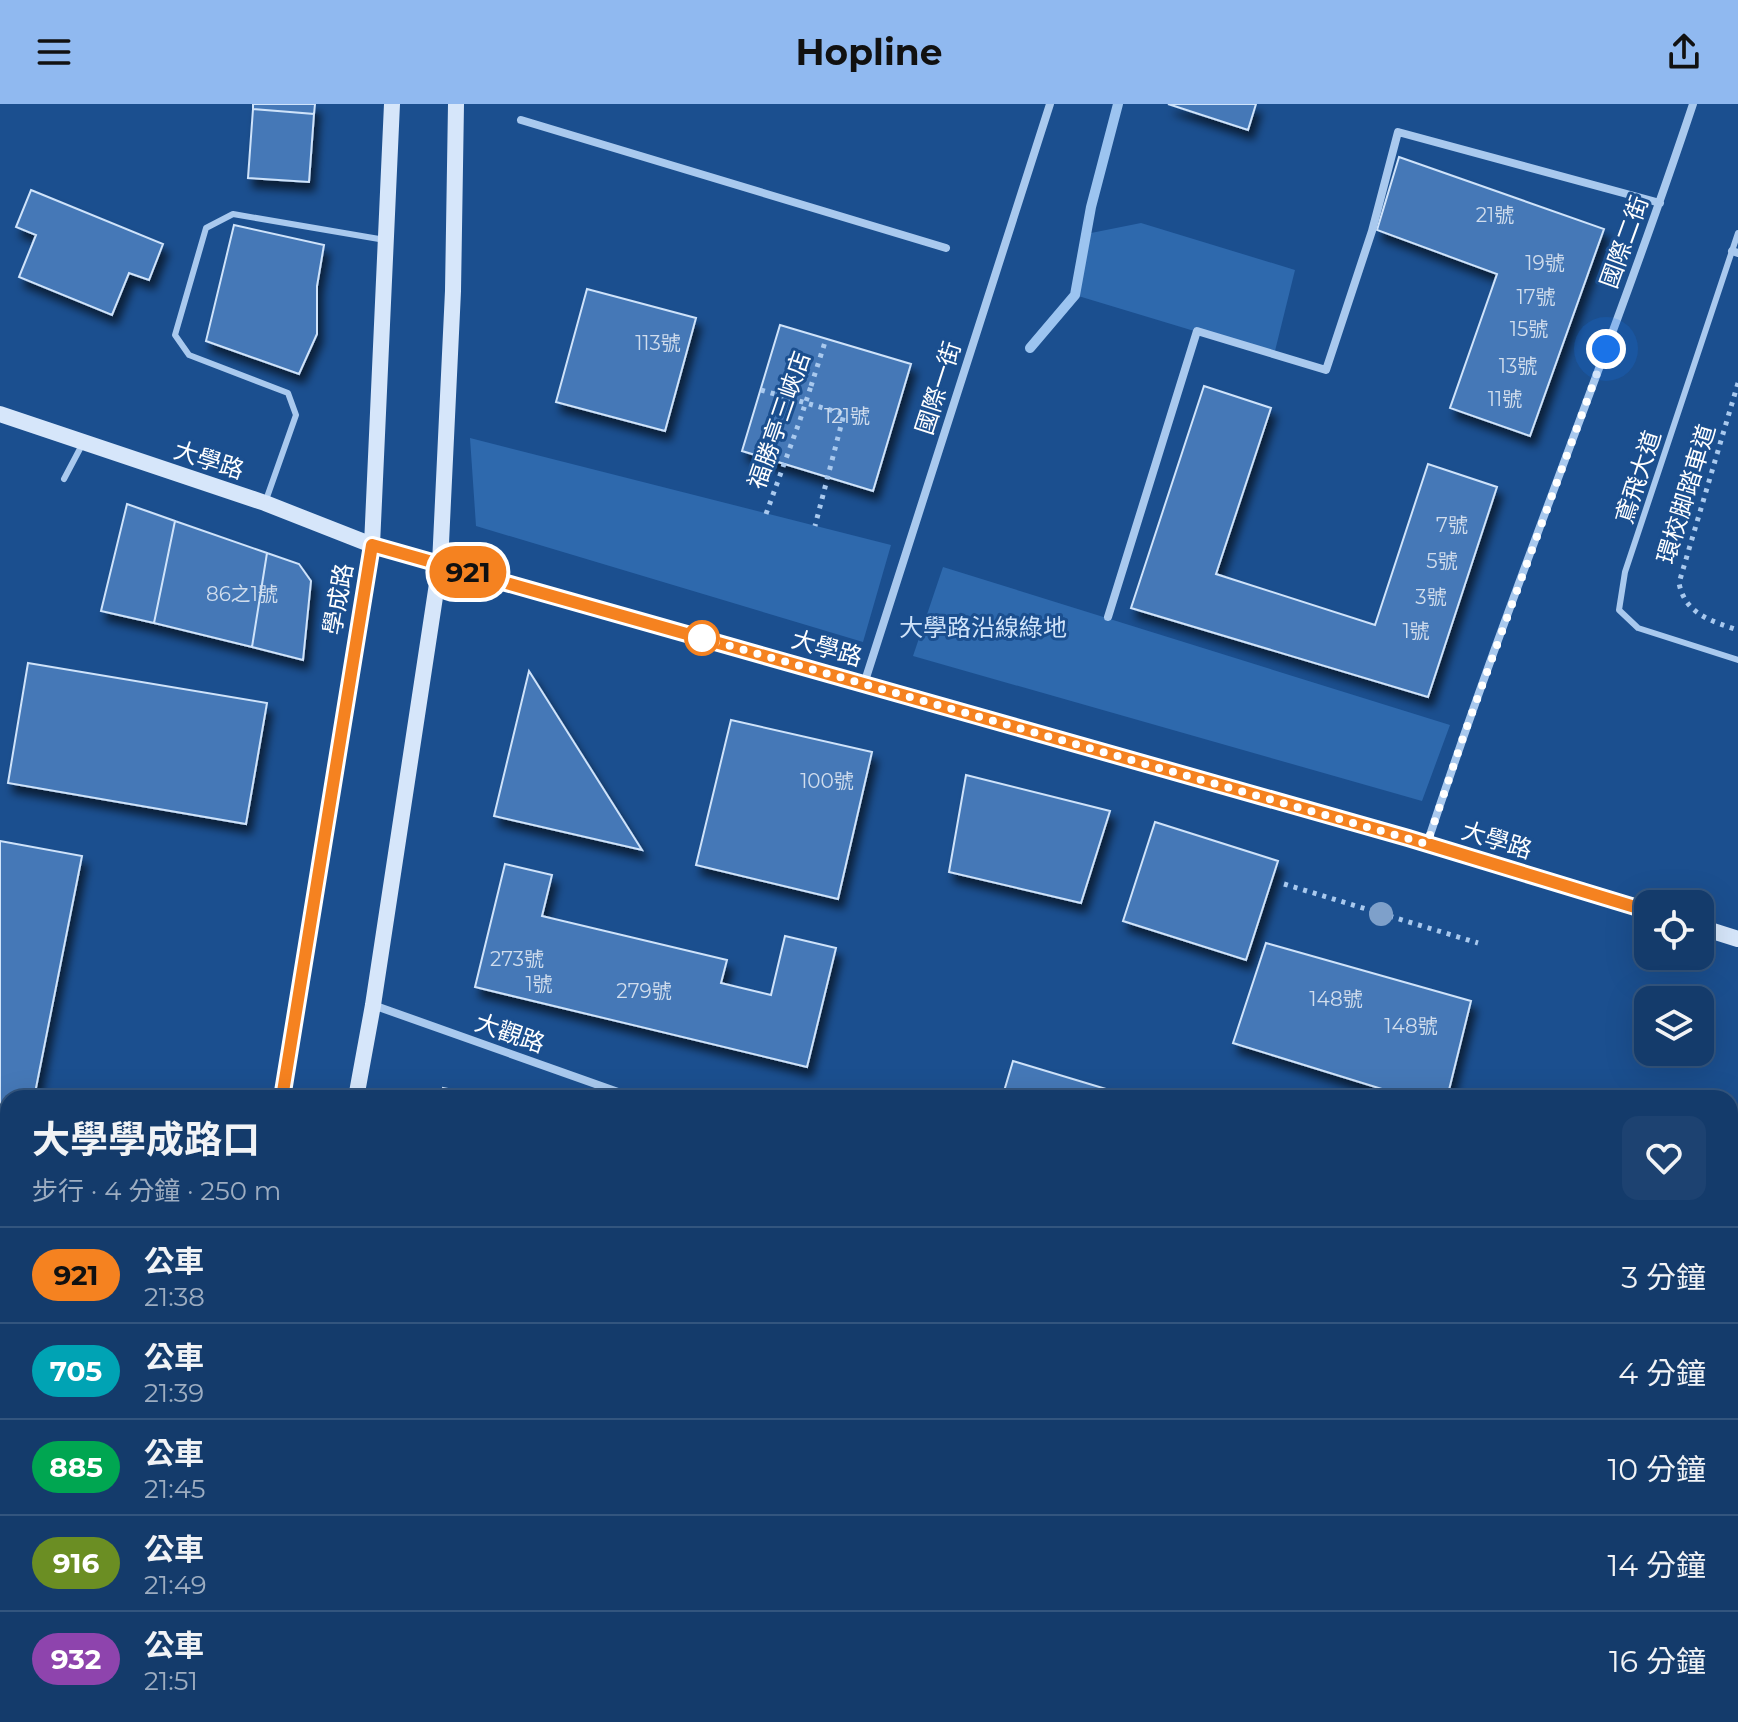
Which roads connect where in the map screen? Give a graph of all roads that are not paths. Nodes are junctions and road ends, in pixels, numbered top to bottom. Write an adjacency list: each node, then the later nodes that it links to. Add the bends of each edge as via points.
1 (392, 104): 8 (street, 學成路)
2 (456, 104): 16 (street)
3 (1050, 104): 19 (street, 國際一街)
4 (1693, 104): 6 (street, 國際二街)
5 (521, 120): 9 (street)
6 (1660, 203): 17 (street, via 1398,132 1326,370 1197,331); 20 (street, 國際二街)
7 (1738, 233): 10 (lane, 鳶飛大道)
8 (385, 240): 14 (lane, via 233,214 206,228 175,335 189,355 288,393 296,415); 15 (street, 學成路)
9 (946, 248)
10 (1735, 252): 18 (lane, 鳶飛大道, via 1625,572 1619,610 1638,628)
11 (0, 414): 12 (street, 大學路)
12 (83, 443): 13 (lane); 14 (street, 大學路)
13 (64, 479)
14 (265, 503): 15 (street, 大學路)
15 (372, 545): 16 (street, 大學路); 25 (street, 學成路)
16 (440, 564): 19 (street, 大學路); 24 (street)
17 (1108, 617)
18 (1738, 660)
19 (864, 684): 20 (street, 大學路)
20 (1427, 844): 21 (street, 大學路)
21 (1634, 907)
22 (1714, 931): 23 (street)
23 (1738, 939)
24 (373, 1005): 26 (street); 27 (street, 大觀路)
25 (283, 1090)
26 (357, 1090)
27 (612, 1090)

